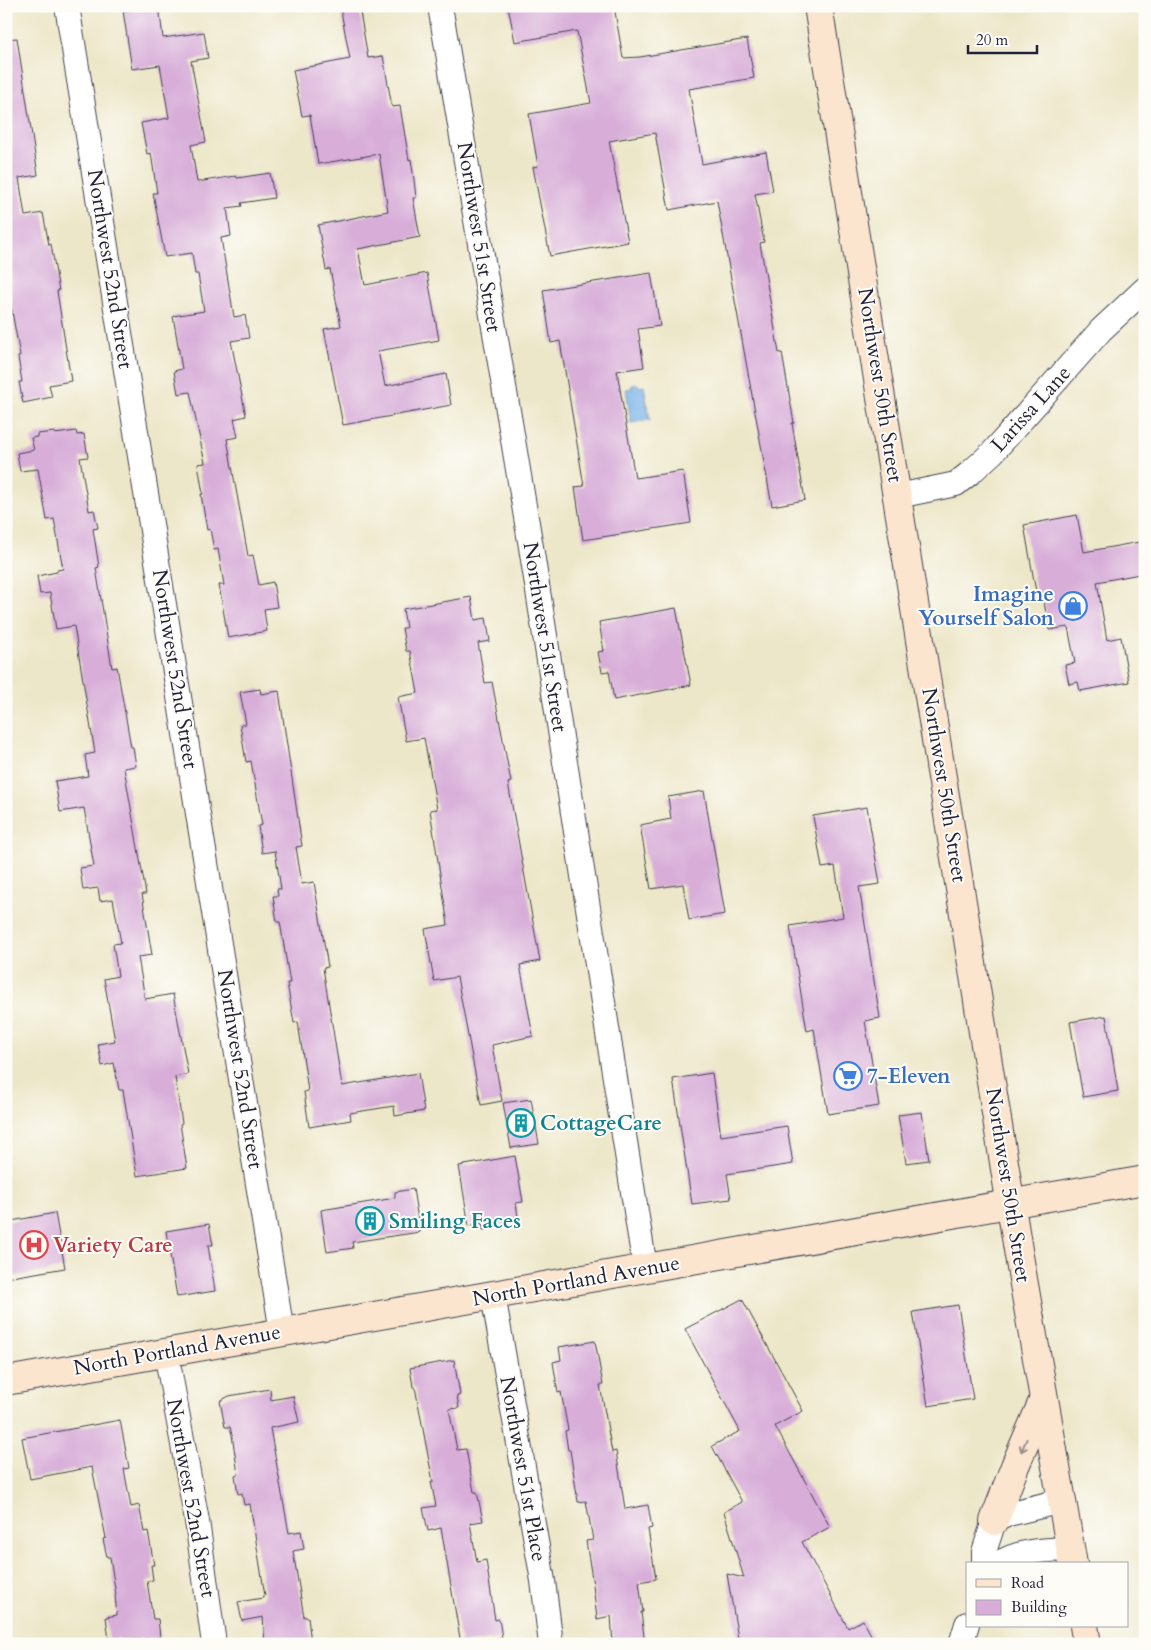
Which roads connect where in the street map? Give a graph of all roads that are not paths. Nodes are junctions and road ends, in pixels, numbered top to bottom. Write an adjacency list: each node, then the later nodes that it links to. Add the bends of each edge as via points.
1 (67, 6): 10 (street, Northwest 52nd Street)
2 (440, 6): 8 (street, Northwest 51st Street, via 532,556)
3 (818, 6): 5 (main road, Northwest 50th Street)
4 (1145, 289): 5 (street, Larissa Lane, via 1101,330 993,452 956,484)
5 (898, 496): 7 (main road, Northwest 50th Street)
6 (1145, 1180): 7 (main road, North Portland Avenue)
7 (1011, 1204): 8 (main road, North Portland Avenue); 13 (main road, Northwest 50th Street)
8 (645, 1268): 9 (main road, North Portland Avenue)
9 (493, 1295): 10 (main road, North Portland Avenue); 22 (street, Northwest 51st Place)
10 (282, 1332): 11 (main road, North Portland Avenue)
11 (166, 1352): 12 (main road, North Portland Avenue); 21 (street, Northwest 52nd Street, via 197,1521)
12 (6, 1381)
13 (1043, 1400): 14 (main road, Northwest 50th Street); 15 (main road, one-way to 15)
14 (1061, 1501): 15 (street, via 1008,1514); 16 (main road, Northwest 50th Street)
15 (994, 1521): 17 (street)
16 (1071, 1556): 18 (street, via 1045,1550)
17 (984, 1562)
18 (1001, 1562)
19 (966, 1627): 23 (street)
20 (1084, 1628): 24 (main road)
21 (214, 1644)
22 (552, 1644)
23 (961, 1644)
24 (1087, 1644)

